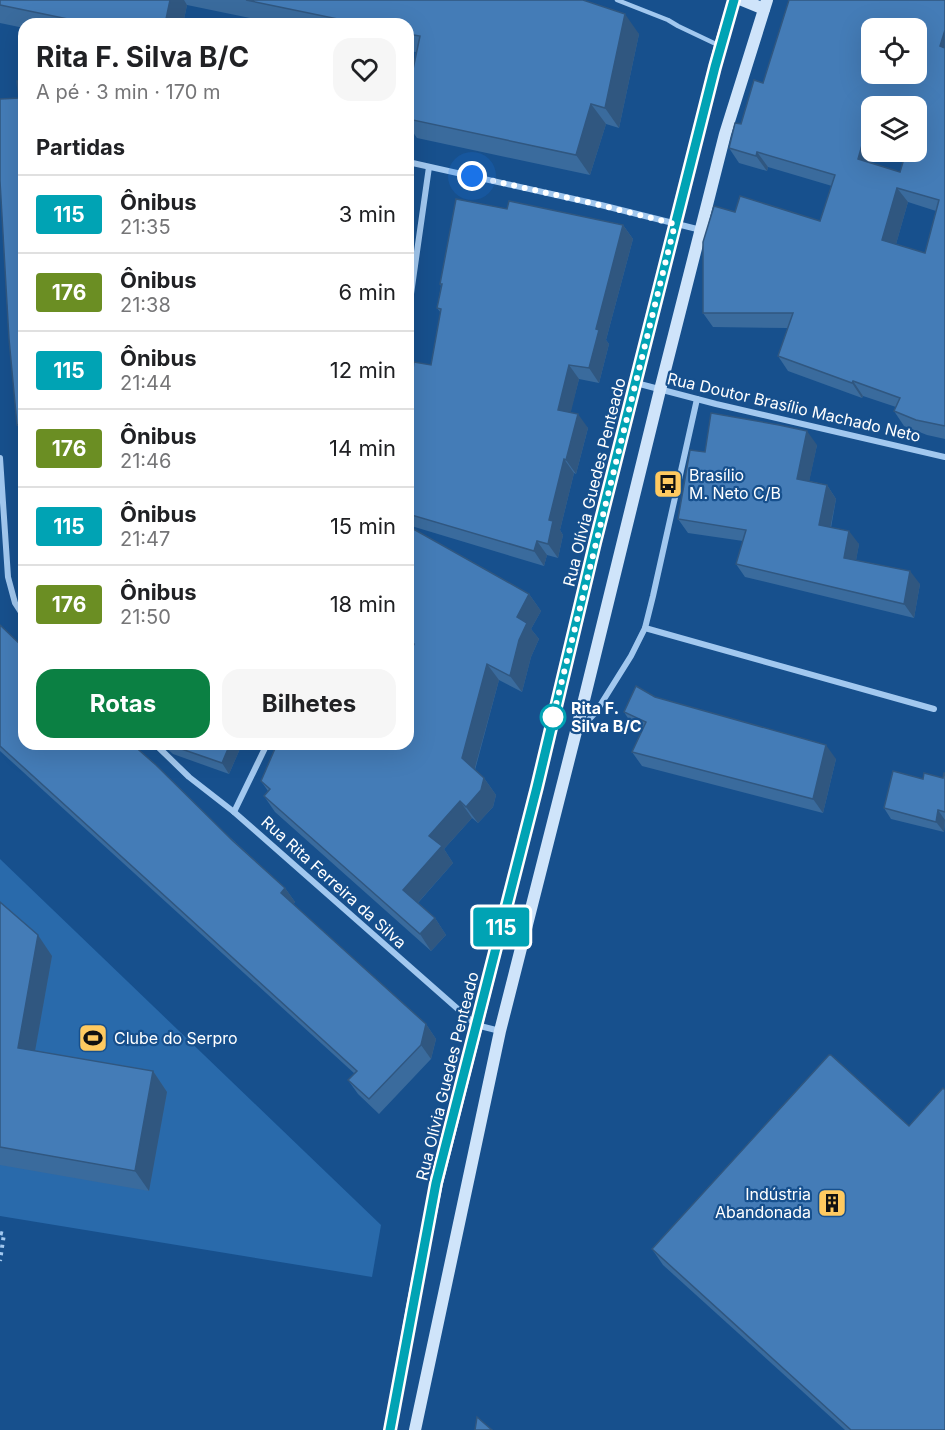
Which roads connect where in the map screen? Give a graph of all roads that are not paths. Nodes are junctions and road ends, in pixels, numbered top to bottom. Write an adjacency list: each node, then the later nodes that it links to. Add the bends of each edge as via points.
1 (617, 0): 5 (lane)
2 (734, 0): 5 (main road, Rua Olívia Guedes Penteado)
3 (742, 0): 4 (main road)
4 (766, 4): 9 (main road, via 725,134)
5 (720, 46): 8 (main road, Rua Olívia Guedes Penteado)
6 (414, 163): 7 (street)
7 (429, 167): 8 (street); 10 (street)
8 (675, 224): 9 (street); 11 (main road, Rua Olívia Guedes Penteado)
9 (701, 230): 12 (main road)
10 (414, 273)
11 (636, 383): 12 (street, Rua Doutor Brasílio Machado Neto); 23 (main road, Rua Olívia Guedes Penteado)
12 (660, 390): 13 (street, Rua Doutor Brasílio Machado Neto); 19 (main road)
13 (697, 399): 15 (street, Rua Doutor Brasílio Machado Neto); 17 (street)
14 (0, 458): 16 (street, via 8,578)
15 (945, 458)
16 (18, 608)
17 (645, 628): 18 (street); 19 (street, via 596,712)
18 (934, 709)
19 (575, 734): 24 (main road)
20 (160, 750): 22 (street, Rua Rita Ferreira da Silva)
21 (264, 750): 22 (street)
22 (234, 812): 23 (street, Rua Rita Ferreira da Silva)
23 (476, 1025): 24 (street, Rua Rita Ferreira da Silva); 25 (main road, Rua Olívia Guedes Penteado, via 436,1183)
24 (501, 1031): 26 (main road)
25 (390, 1430)
26 (415, 1430)

